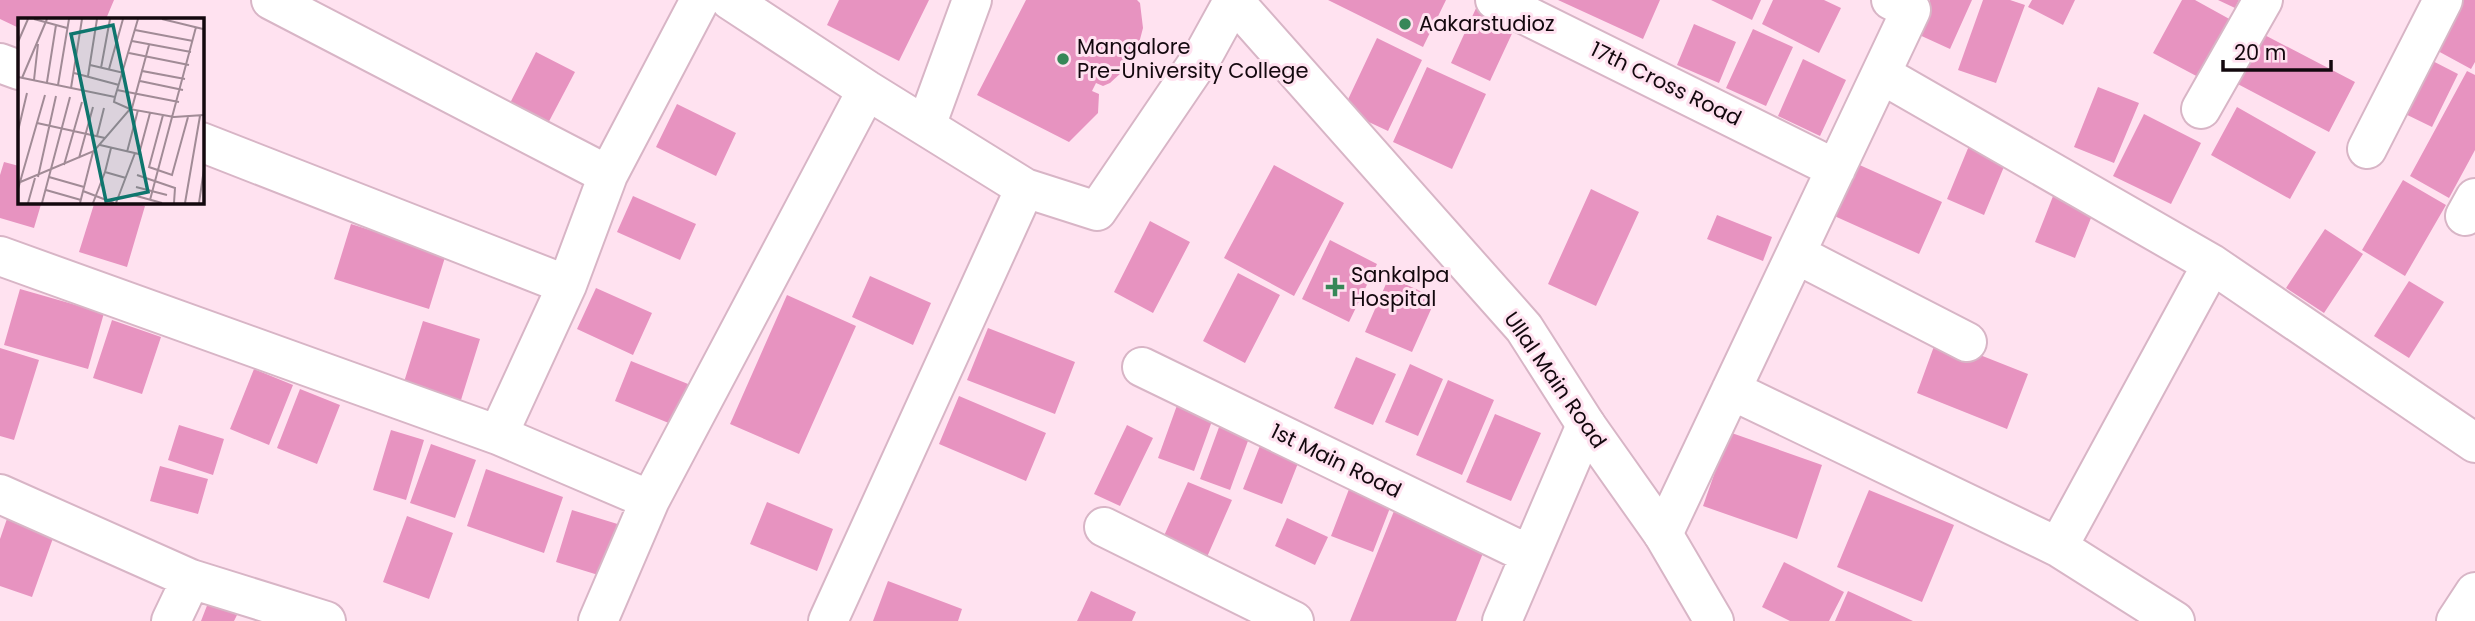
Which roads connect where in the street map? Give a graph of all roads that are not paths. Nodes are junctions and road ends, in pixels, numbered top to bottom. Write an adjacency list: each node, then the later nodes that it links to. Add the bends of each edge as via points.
1 (271, 0): 19 (street)
2 (700, 0): 19 (street)
3 (730, 0): 13 (street)
4 (972, 0): 15 (street)
5 (1495, 0): 18 (street, 17th Cross Road)
6 (1891, 0): 12 (street, via 1911,10)
7 (2263, 0): 14 (street)
8 (2443, 0): 17 (street)
9 (1233, 1): 20 (street, via 1205,52 1097,211); 28 (street, Ullal Main Road, via 1524,328)
10 (0, 63): 11 (street)
11 (18, 70)
12 (1881, 74): 18 (street); 23 (street)
13 (867, 90): 15 (street); 32 (street)
14 (2201, 109)
15 (926, 126): 20 (street)
16 (203, 143): 24 (street)
17 (2367, 149)
18 (1836, 169): 21 (street)
19 (608, 175): 24 (street)
20 (1025, 188): 42 (street)
21 (1796, 254): 25 (street); 27 (street)
22 (0, 256): 29 (street)
23 (2212, 264): 30 (street); 35 (street)
24 (566, 285): 29 (street)
25 (1967, 342)
26 (1142, 367): 36 (street, 1st Main Road)
27 (1731, 390): 34 (street); 35 (street)
28 (1586, 425): 34 (street, Ullal Main Road); 36 (street)
29 (498, 435): 32 (street)
30 (2475, 443)
31 (0, 494): 37 (street)
32 (650, 500): 41 (street)
33 (1104, 527): 43 (street)
34 (1663, 534): 45 (street, Ullal Main Road)
35 (2058, 547): 46 (street)
36 (1530, 555): 44 (street)
37 (191, 579): 39 (street); 40 (street)
38 (2475, 592): 47 (street)
39 (171, 621)
40 (326, 621)
41 (598, 621)
42 (828, 621)
43 (1294, 621)
44 (1502, 621)
45 (1714, 621)
46 (2175, 621)
47 (2456, 621)

